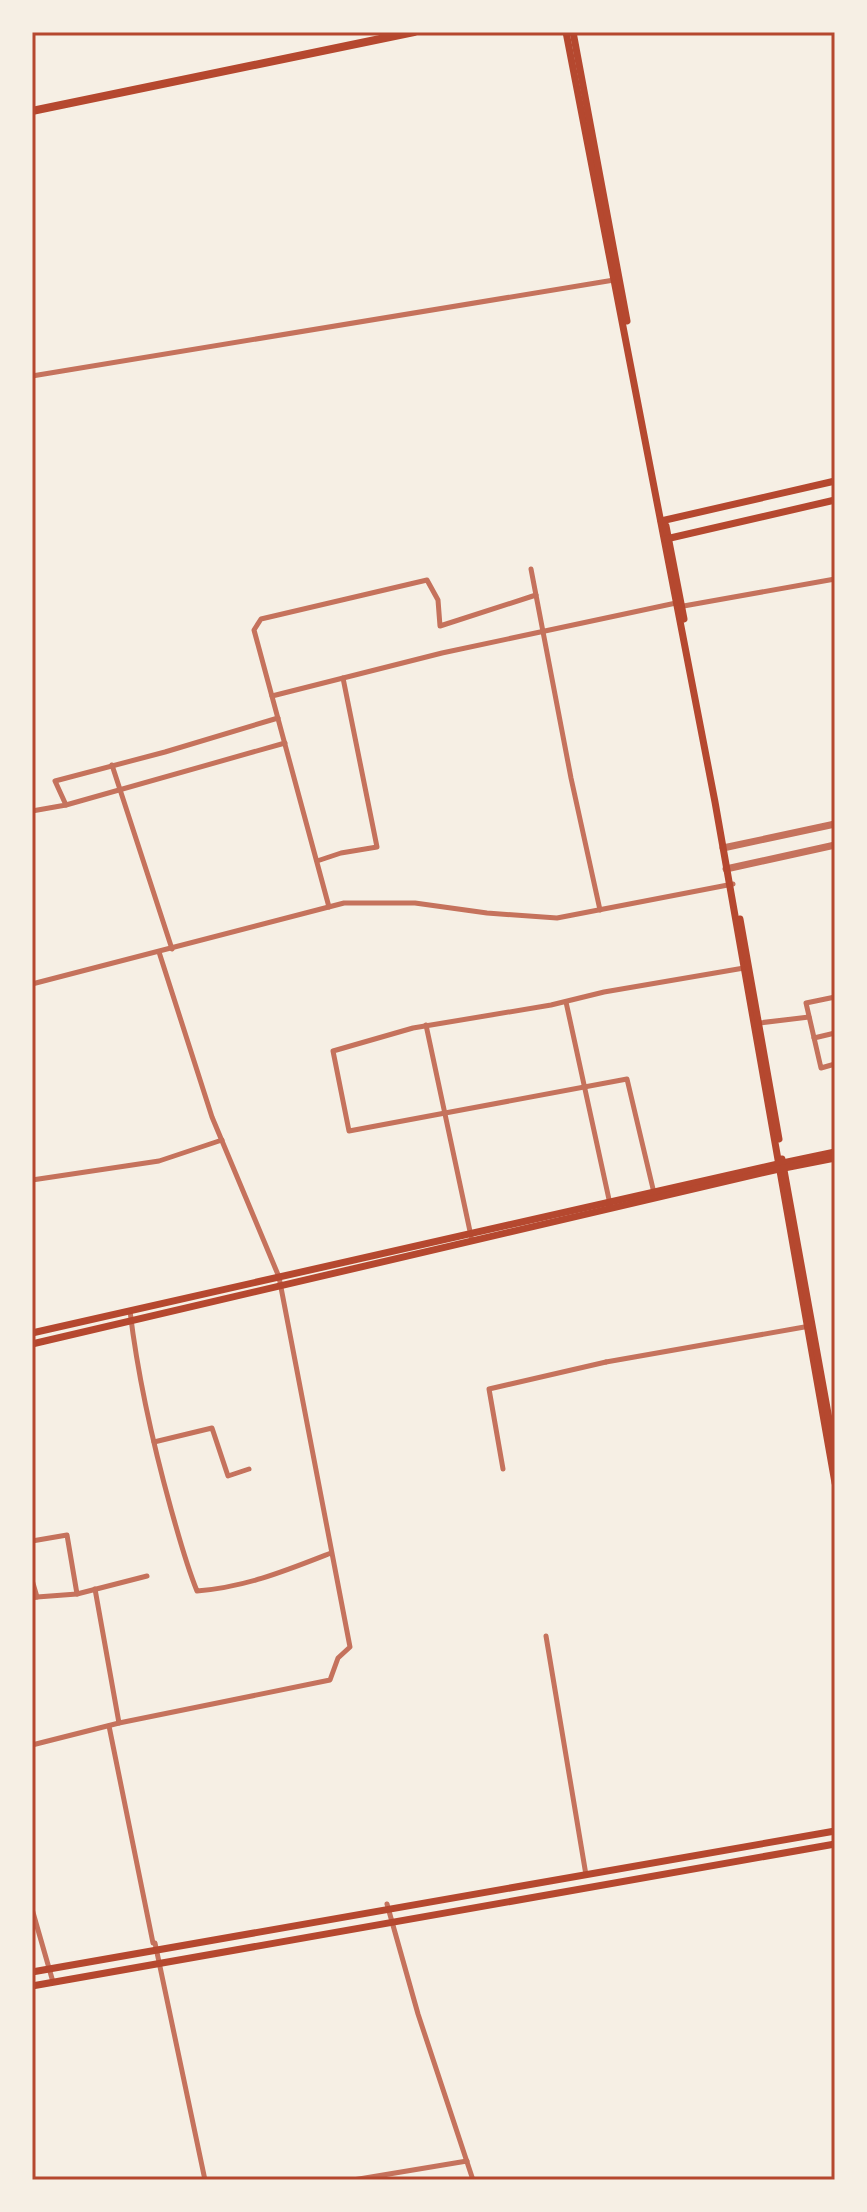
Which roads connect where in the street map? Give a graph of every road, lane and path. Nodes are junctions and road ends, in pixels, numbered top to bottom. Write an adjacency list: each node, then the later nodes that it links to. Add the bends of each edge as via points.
1 (410, 32): 4 (main road)
2 (566, 32): 5 (main road)
3 (573, 32): 9 (main road)
4 (32, 111)
5 (614, 280): 6 (street); 9 (main road)
6 (32, 376)
7 (835, 481): 9 (main road)
8 (835, 500): 10 (main road)
9 (662, 521): 10 (main road)
10 (667, 539): 14 (main road)
11 (531, 569): 13 (street)
12 (835, 579): 14 (street)
13 (536, 595): 15 (street); 17 (street, via 440,626 438,600 427,580 261,619 254,630)
14 (679, 606): 15 (street); 26 (main road)
15 (543, 631): 16 (street); 31 (street)
16 (343, 678): 17 (street); 27 (street, via 377,847)
17 (272, 696): 18 (street)
18 (278, 718): 19 (street); 20 (street)
19 (285, 743): 21 (street); 27 (street)
20 (112, 765): 21 (street); 22 (street, via 55,781)
21 (122, 789): 22 (street); 32 (street)
22 (66, 805): 23 (street)
23 (32, 811)
24 (835, 824): 26 (street)
25 (835, 845): 28 (street)
26 (725, 847): 28 (main road)
27 (317, 861): 30 (street)
28 (728, 868): 29 (main road)
29 (731, 884): 31 (street); 34 (main road)
30 (329, 907): 31 (street, via 415,903 557,918); 32 (street)
31 (600, 910)
32 (172, 949): 33 (street)
33 (159, 952): 35 (street); 46 (street)
34 (747, 968): 37 (street); 39 (main road)
35 (32, 984)
36 (835, 997): 38 (street, via 806,1003)
37 (566, 1002): 40 (street); 44 (street)
38 (809, 1017): 39 (street); 42 (street)
39 (757, 1024): 48 (main road)
40 (426, 1025): 45 (street); 45 (street, via 333,1051 345,1113 349,1131)
41 (835, 1033): 42 (street)
42 (814, 1038): 43 (street, via 821,1068)
43 (835, 1064)
44 (585, 1087): 45 (street); 50 (street, via 627,1079); 51 (street)
45 (445, 1114): 52 (street)
46 (222, 1140): 49 (street, via 159,1161); 53 (street)
47 (835, 1155): 48 (main road)
48 (781, 1166): 50 (main road); 56 (main road)
49 (32, 1180)
50 (654, 1195): 51 (main road)
51 (610, 1205): 52 (main road)
52 (471, 1237): 53 (main road)
53 (280, 1281): 54 (main road); 55 (main road); 65 (street)
54 (130, 1311): 55 (street); 57 (main road)
55 (131, 1320): 58 (main road); 59 (street)
56 (810, 1326): 60 (main road); 62 (street, via 489,1389); 63 (main road)
57 (32, 1333)
58 (32, 1344)
59 (154, 1442): 61 (street, via 212,1428 228,1476); 65 (street, via 197,1591 273,1576)
60 (835, 1452)
61 (249, 1469)
62 (503, 1469)
63 (835, 1483)
64 (32, 1541): 69 (street, via 67,1535)
65 (331, 1553): 72 (street, via 350,1647 338,1658 330,1680)
66 (147, 1576): 68 (street)
67 (32, 1580): 70 (street)
68 (95, 1589): 69 (street); 72 (street)
69 (77, 1594): 70 (street)
70 (34, 1598)
71 (546, 1636): 77 (street)
72 (119, 1723): 73 (street)
73 (109, 1726): 74 (street); 81 (street)
74 (32, 1745)
75 (835, 1831): 77 (main road)
76 (835, 1844): 80 (main road)
77 (586, 1875): 78 (main road)
78 (388, 1907): 80 (street); 81 (main road)
79 (32, 1909): 83 (street)
80 (392, 1923): 82 (main road); 87 (street)
81 (155, 1945): 82 (street); 83 (main road)
82 (160, 1964): 85 (main road); 88 (street)
83 (50, 1969): 84 (main road); 85 (street)
84 (32, 1972)
85 (53, 1982): 86 (main road)
86 (32, 1986)
87 (467, 2161): 89 (street); 90 (street)
88 (205, 2180)
89 (353, 2180)
90 (473, 2180)

